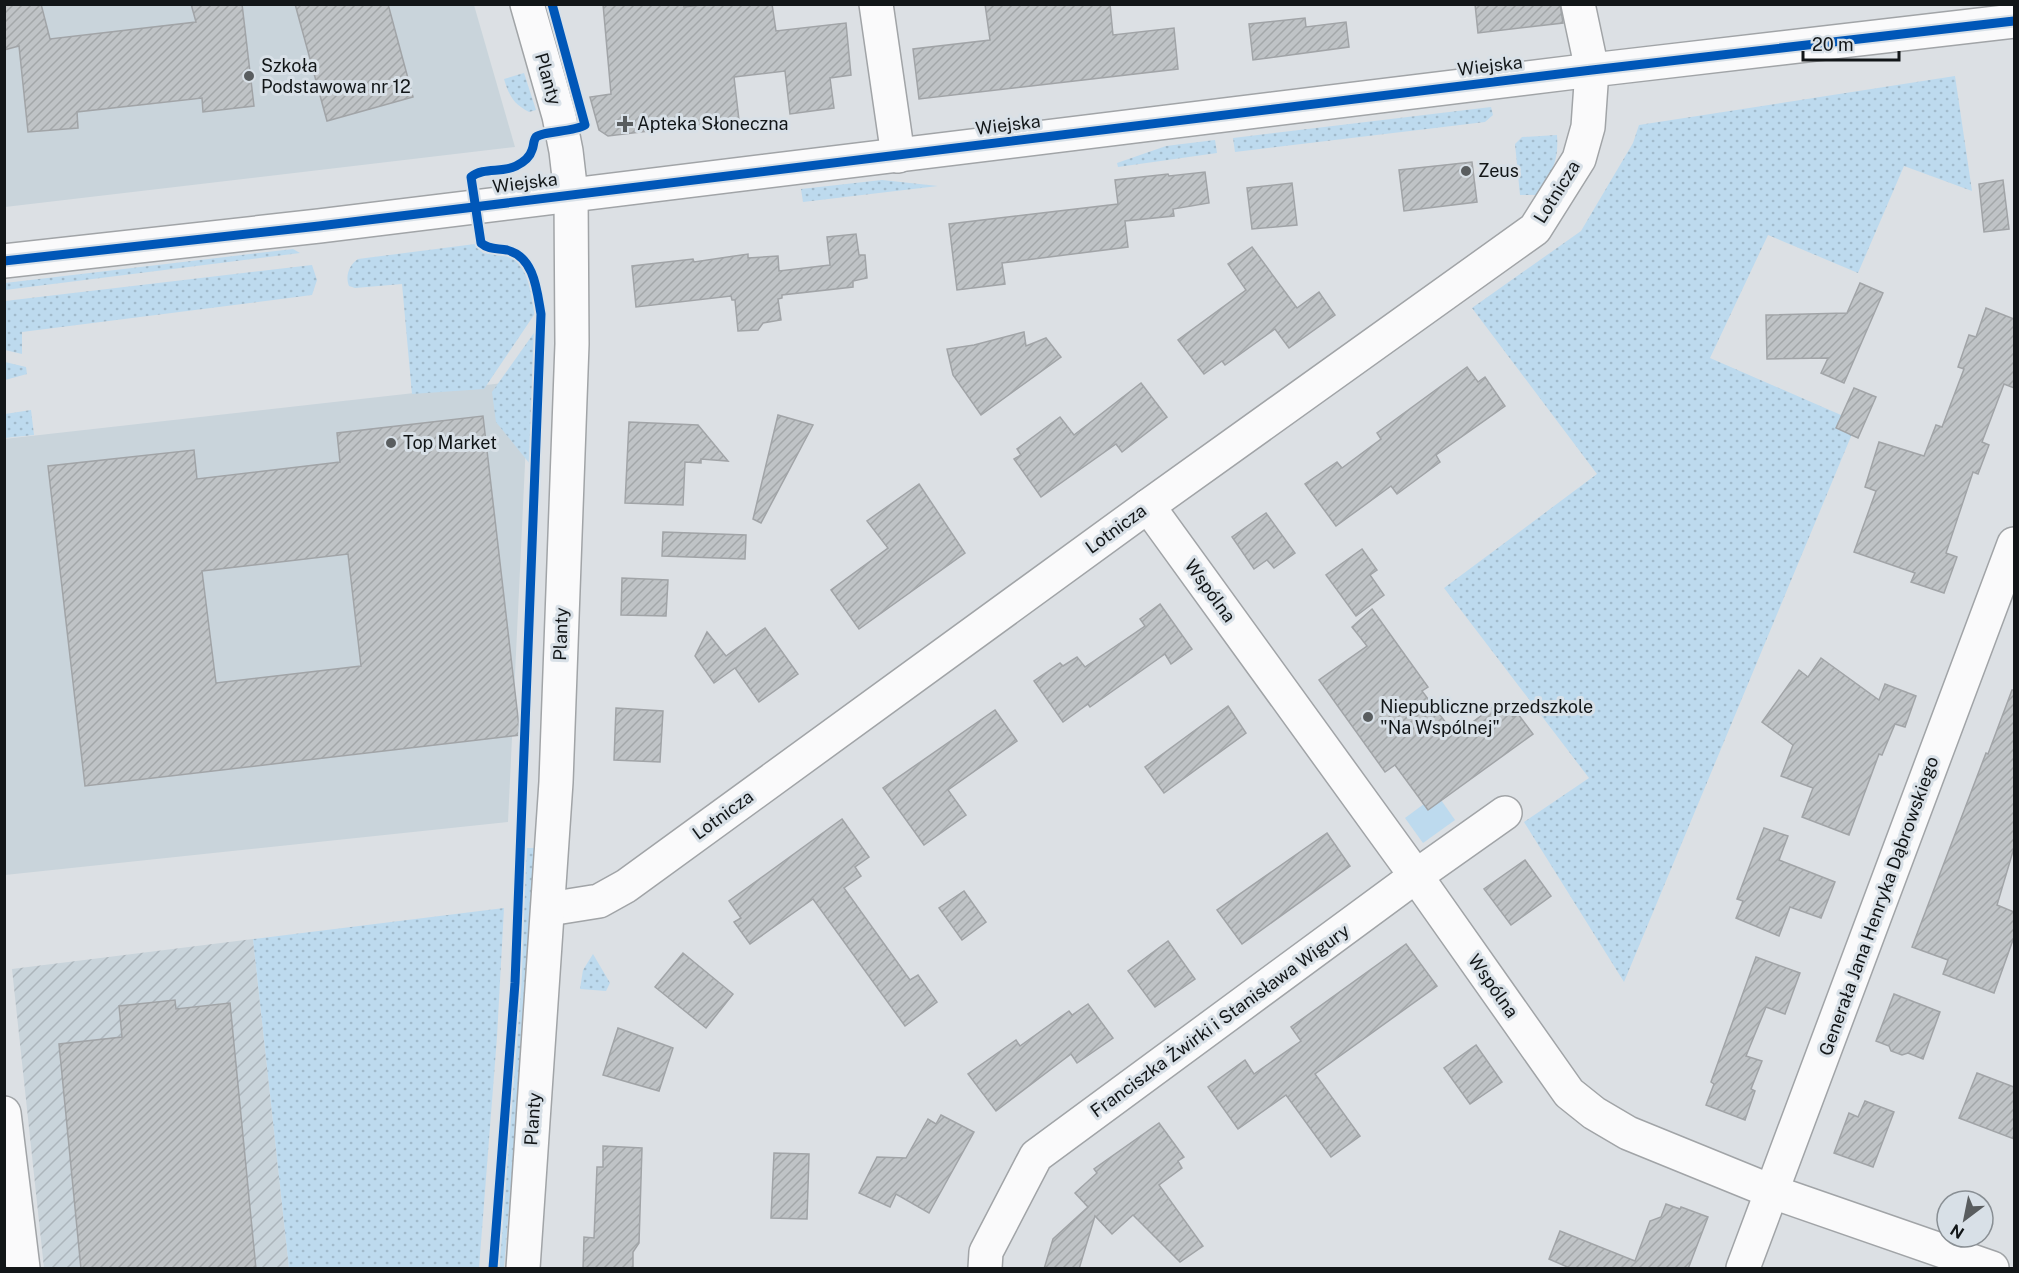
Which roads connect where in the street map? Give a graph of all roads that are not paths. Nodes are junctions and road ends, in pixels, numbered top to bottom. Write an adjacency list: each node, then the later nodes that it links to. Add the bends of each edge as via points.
1 (527, 4): 8 (street, Planty, via 559,116)
2 (876, 4): 7 (street)
3 (1578, 4): 6 (street, Lotnicza)
4 (1935, 18): 5 (street, Wiejska); 6 (street, Wiejska)
5 (2014, 21)
6 (1592, 70): 7 (street, Wiejska); 10 (street, Lotnicza, via 1588,127 1580,159 1535,229)
7 (898, 156): 8 (street, Wiejska)
8 (571, 194): 9 (street, Wiejska); 14 (street, Planty, via 572,344)
9 (4, 261)
10 (1148, 506): 13 (street, Wspólna); 14 (street, Lotnicza, via 626,886 599,901)
11 (2014, 544): 16 (street, Generała Jana Henryka Dąbrowskiego)
12 (1505, 813): 13 (street, Franciszka Żwirki i Stanisława Wigury)
13 (1416, 876): 16 (street, Wspólna, via 1569,1093 1628,1133); 19 (street, Franciszka Żwirki i Stanisława Wigury, via 1036,1156 986,1252)
14 (549, 909): 18 (street, Planty)
15 (4, 1113): 17 (street)
16 (1773, 1192): 20 (street, Generała Jana Henryka Dąbrowskiego); 21 (street, Wspólna)
17 (23, 1269)
18 (523, 1269)
19 (985, 1269)
20 (1743, 1269)
21 (1992, 1269)

